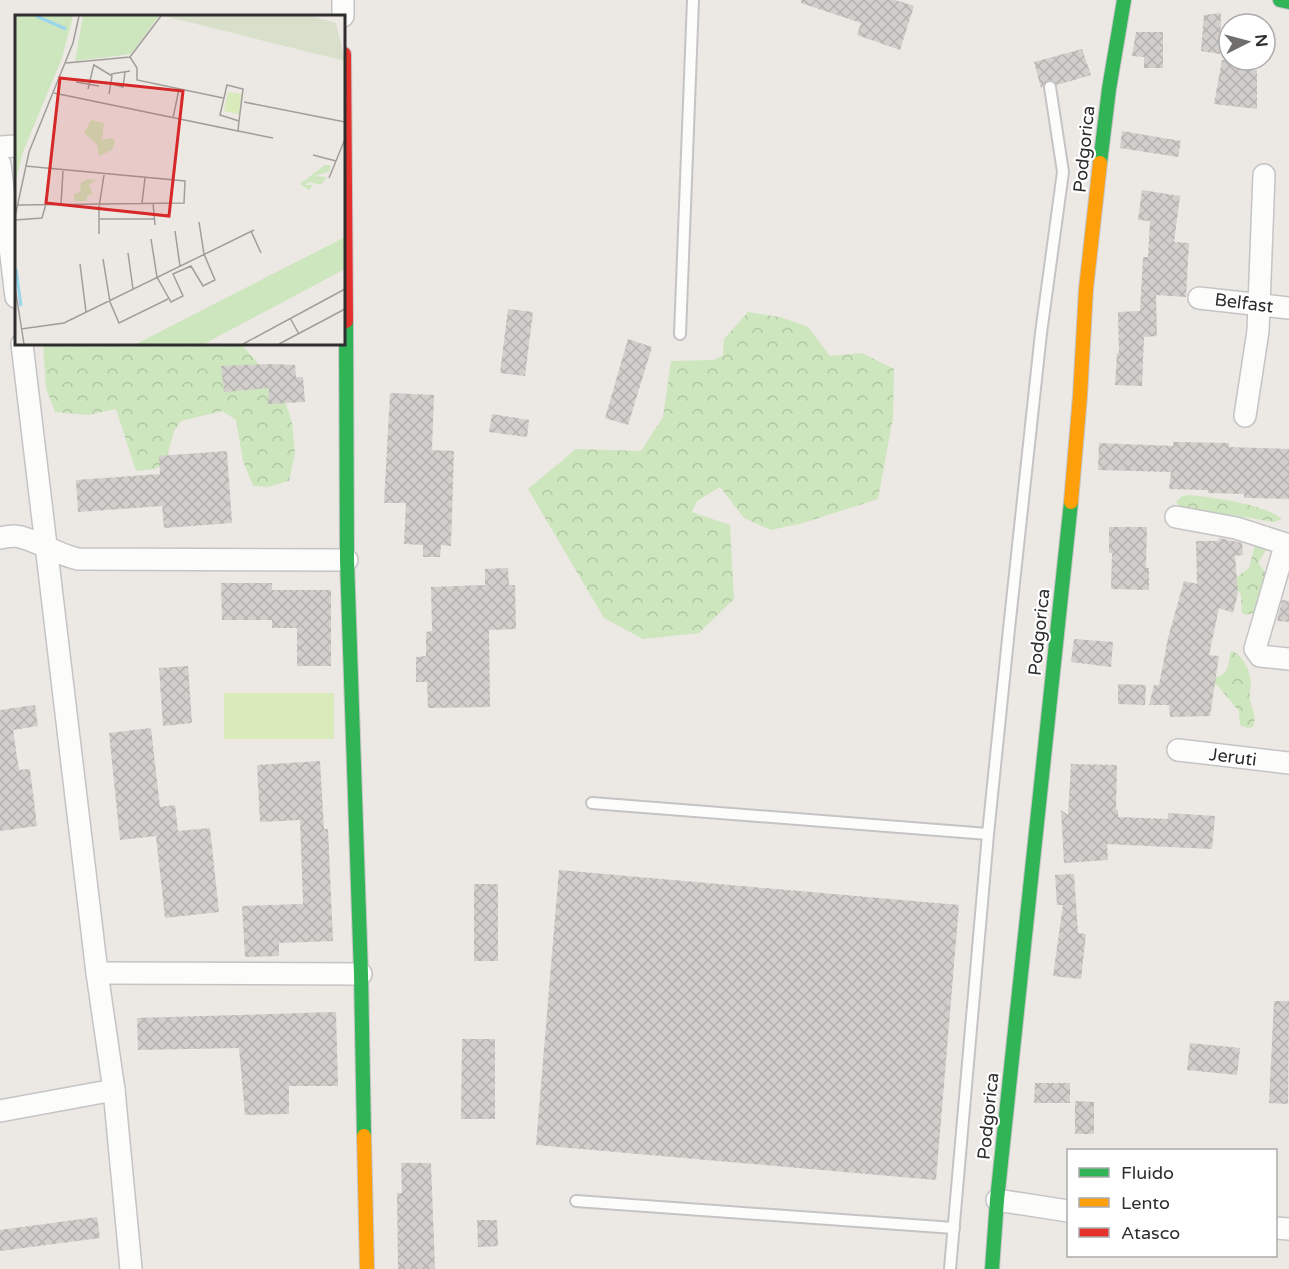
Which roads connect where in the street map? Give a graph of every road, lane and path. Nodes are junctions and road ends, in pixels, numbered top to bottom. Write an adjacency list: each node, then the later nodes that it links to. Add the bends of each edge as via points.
1 (693, 0): 15 (lane)
2 (1124, 0): 32 (street, Podgorica, via 1109,88 1086,288 1071,502)
3 (1280, 0): 4 (street)
4 (1289, 3)
5 (1050, 87): 27 (lane, via 1063,172 1040,345)
6 (15, 146): 7 (street)
7 (0, 147)
8 (0, 164): 11 (street)
9 (1264, 175): 13 (street)
10 (345, 278): 22 (street)
11 (15, 289)
12 (1199, 298): 13 (street, Belfast)
13 (1258, 305): 14 (street, Belfast); 17 (street)
14 (1289, 308)
15 (680, 334)
16 (22, 345): 21 (street)
17 (1245, 416)
18 (1176, 517): 20 (street, via 1236,528)
19 (0, 538): 21 (street, via 23,538)
20 (1287, 545): 23 (street, via 1255,649 1260,656)
21 (48, 550): 22 (street, via 78,559); 28 (street)
22 (347, 560): 29 (street)
23 (1289, 659)
24 (1178, 750): 25 (street, Jeruti)
25 (1289, 763)
26 (592, 802): 27 (lane)
27 (988, 834): 35 (lane)
28 (97, 973): 29 (street); 30 (street)
29 (361, 974): 37 (street)
30 (114, 1090): 31 (street); 36 (street)
31 (0, 1111)
32 (997, 1200): 34 (street); 39 (street, Podgorica)
33 (576, 1201): 35 (lane)
34 (1067, 1211)
35 (954, 1228): 38 (lane)
36 (131, 1269)
37 (367, 1269)
38 (950, 1269)
39 (993, 1269)

